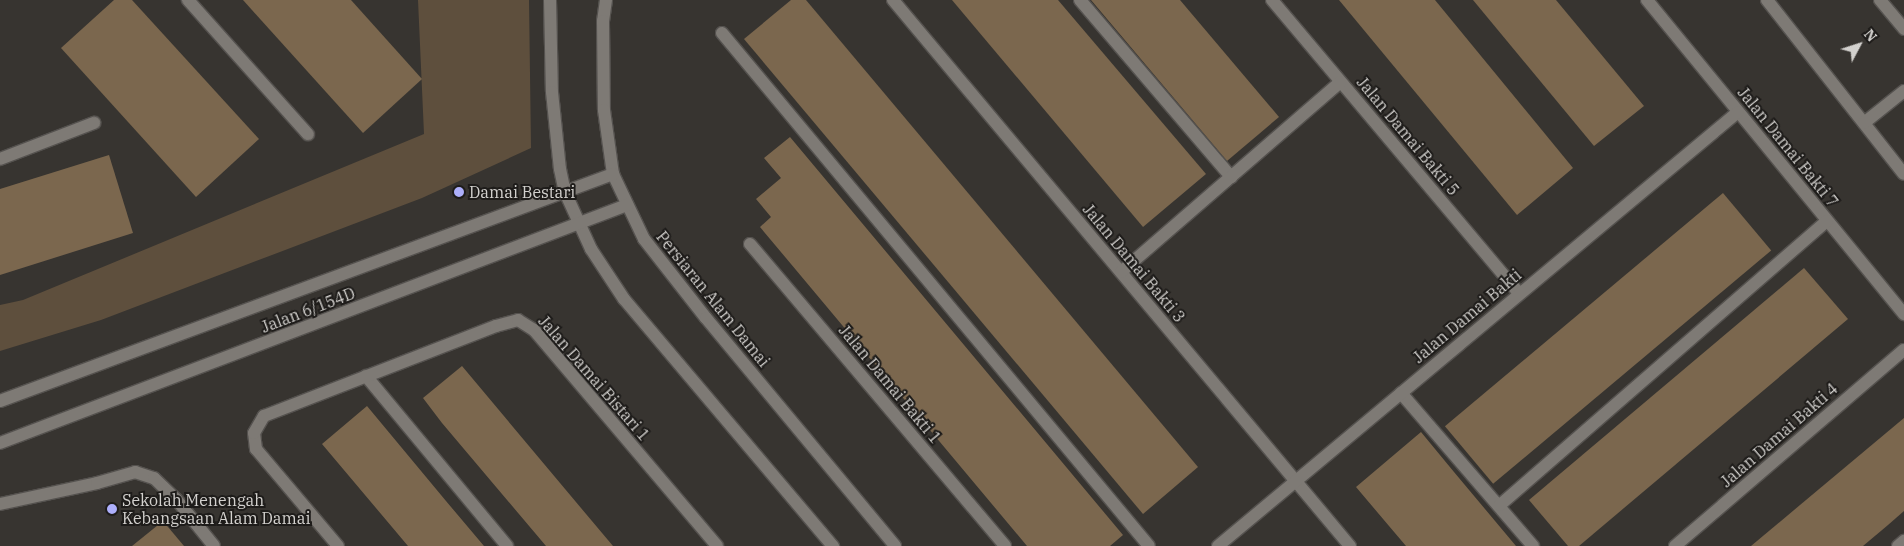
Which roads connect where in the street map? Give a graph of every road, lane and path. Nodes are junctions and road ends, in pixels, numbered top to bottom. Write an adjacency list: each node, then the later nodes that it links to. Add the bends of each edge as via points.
1 (188, 0): 17 (street)
2 (550, 0): 19 (street, via 552,92)
3 (606, 0): 20 (street, Persiaran Alam Damai, via 603,21 604,110)
4 (893, 0): 31 (street, Jalan Damai Bakti 3)
5 (1080, 0): 22 (street)
6 (1272, 0): 12 (street, Jalan Damai Bakti 5)
7 (1647, 0): 14 (street, Jalan Damai Bakti 7)
8 (1767, 0): 16 (street)
9 (1880, 0): 10 (street)
10 (1904, 29)
11 (722, 34): 50 (street)
12 (1340, 82): 22 (street); 32 (street, Jalan Damai Bakti 5)
13 (1904, 91): 16 (street)
14 (1738, 112): 26 (street, Jalan Damai Bakti 7); 32 (street, Jalan Damai Bakti)
15 (94, 123): 18 (street)
16 (1864, 124): 21 (street)
17 (308, 134)
18 (0, 159)
19 (560, 169): 23 (street); 24 (street, via 550,192)
20 (613, 174): 23 (street, Jalan 6/154D); 25 (street, Persiaran Alam Damai)
21 (1904, 174)
22 (1231, 177): 31 (street)
23 (565, 192): 24 (street, Jalan 6/154D); 27 (street)
24 (538, 203): 37 (street, Jalan 6/154D)
25 (627, 205): 27 (street, Jalan 6/154D); 48 (street, Persiaran Alam Damai, via 650,247)
26 (1827, 221): 33 (street, Jalan Damai Bakti 7); 41 (street)
27 (579, 224): 28 (street, Jalan 6/154D); 30 (street)
28 (560, 231): 30 (street); 38 (street, Jalan 6/154D)
29 (750, 244): 49 (street, Jalan Damai Bakti 1)
30 (591, 249): 47 (street, via 624,299)
31 (1121, 272): 39 (street, Jalan Damai Bakti 3)
32 (1520, 293): 36 (street, Jalan Damai Bakti)
33 (1904, 314)
34 (1904, 350): 54 (street, Jalan Damai Bakti 4)
35 (366, 376): 44 (street, Jalan Damai Bistari 1, via 264,416 254,433 256,449); 45 (street); 46 (street, Jalan Damai Bistari 1, via 518,320 534,330)
36 (1401, 393): 39 (street, Jalan Damai Bakti); 41 (street)
37 (0, 401)
38 (0, 443)
39 (1296, 481): 51 (street, Jalan Damai Bakti); 52 (street, Jalan Damai Bakti 3)
40 (0, 504): 43 (street, via 135,472 154,478 176,499)
41 (1500, 505): 53 (street)
42 (1904, 542): 55 (street)
43 (214, 546)
44 (338, 546)
45 (507, 546)
46 (717, 546)
47 (833, 546)
48 (895, 546)
49 (1005, 546)
50 (1149, 546)
51 (1218, 546)
52 (1350, 546)
53 (1533, 546)
54 (1675, 546)
55 (1898, 546)

